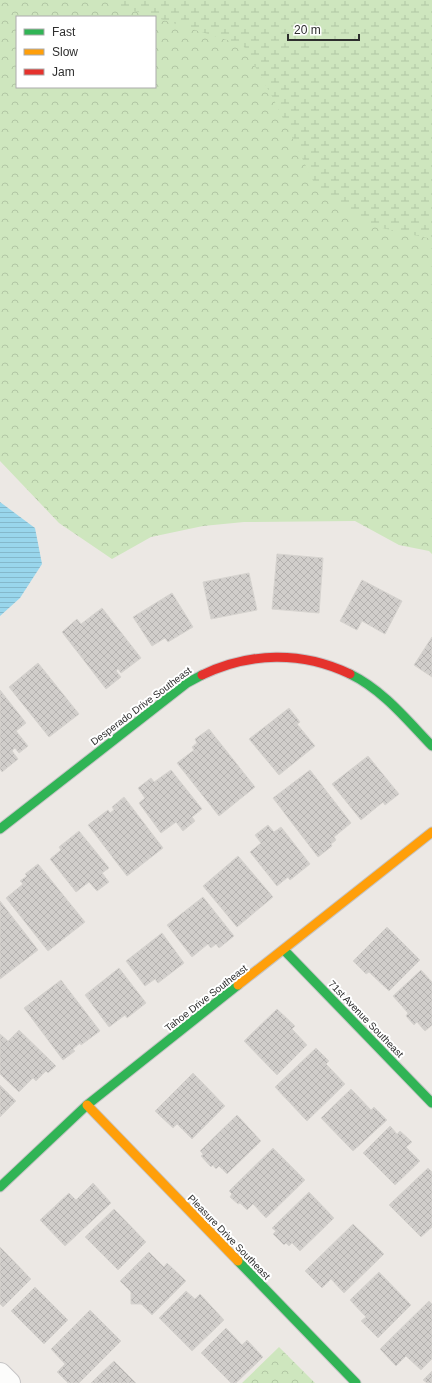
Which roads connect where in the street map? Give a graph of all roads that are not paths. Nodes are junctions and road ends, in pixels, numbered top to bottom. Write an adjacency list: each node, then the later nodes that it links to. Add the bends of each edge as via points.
1 (432, 746): 2 (street, Desperado Drive Southeast, via 376,691 357,677 311,660 290,656 247,658 209,671 187,683)
2 (0, 829)
3 (432, 832): 4 (street, Tahoe Drive Southeast)
4 (284, 950): 5 (street, 71st Avenue Southeast); 6 (street, Tahoe Drive Southeast)
5 (432, 1103)
6 (87, 1105): 7 (street, Tahoe Drive Southeast); 10 (street, Pleasure Drive Southeast)
7 (0, 1187)
8 (0, 1374): 9 (street)
9 (9, 1383)
10 (356, 1383)

